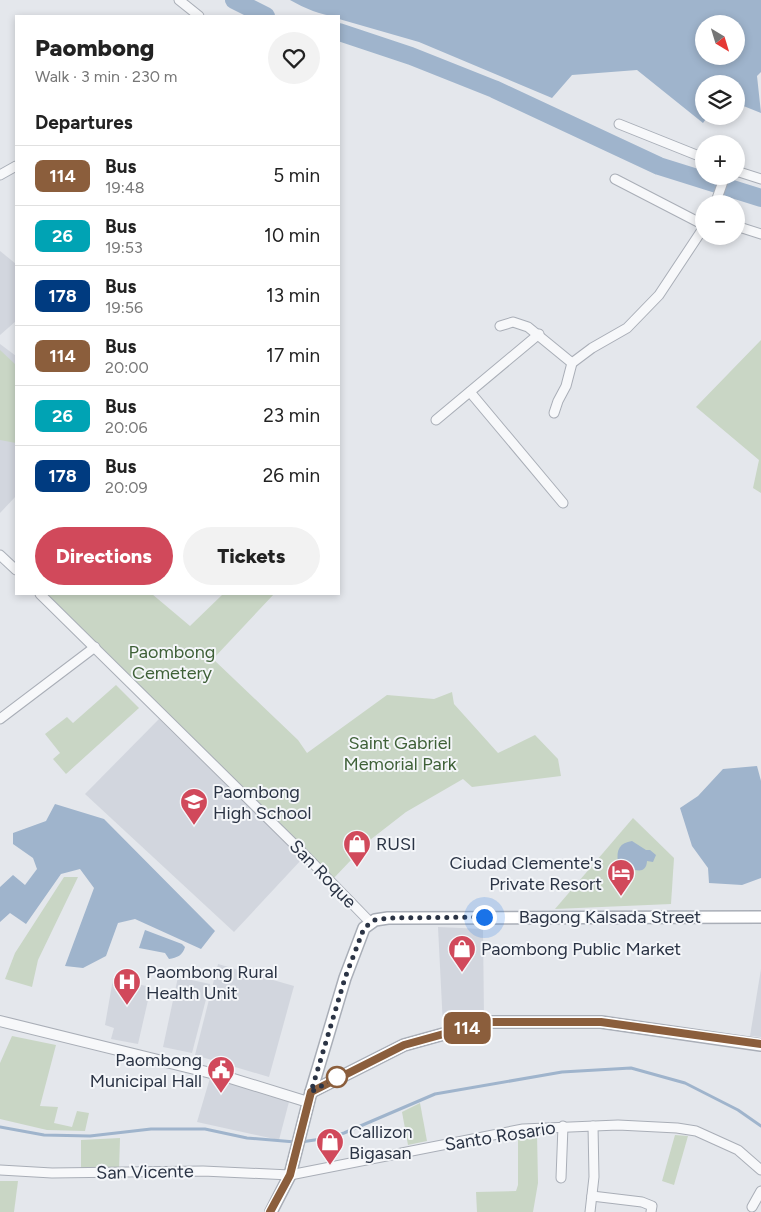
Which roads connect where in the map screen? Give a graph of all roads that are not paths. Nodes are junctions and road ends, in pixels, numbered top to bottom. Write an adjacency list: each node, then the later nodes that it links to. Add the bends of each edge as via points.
1 (179, 0): 2 (street)
2 (198, 15)
3 (619, 124): 4 (street)
4 (695, 154)
5 (15, 167): 7 (street)
6 (745, 174): 8 (street)
7 (0, 175)
8 (761, 178)
9 (614, 179): 10 (street)
10 (695, 221)
11 (745, 229): 12 (street)
12 (761, 234)
13 (695, 240): 16 (street, via 659,295 627,328)
14 (500, 326): 15 (street, via 520,323)
15 (539, 334): 16 (street); 17 (street)
16 (572, 363): 18 (street)
17 (470, 392): 19 (street); 20 (street)
18 (554, 413)
19 (436, 420)
20 (563, 503)
21 (0, 555): 22 (street)
22 (15, 569)
23 (41, 595): 24 (street, San Roque)
24 (95, 647): 25 (street); 27 (street, San Roque)
25 (0, 719)
26 (761, 917): 27 (main road, Bagong Kalsada Street, via 388,918)
27 (370, 922): 30 (main road, via 364,928 345,978)
28 (0, 1021): 30 (street)
29 (761, 1044): 30 (main road, via 601,1022 487,1022 404,1045)
30 (310, 1097): 35 (main road)
31 (562, 1126): 32 (street, Santo Rosario); 35 (street, Santo Rosario, via 523,1129); 36 (street)
32 (593, 1126): 34 (street, Santo Rosario, via 696,1131 738,1150); 38 (street)
33 (0, 1170): 35 (street, San Vicente)
34 (761, 1170)
35 (290, 1175): 40 (main road)
36 (561, 1178)
37 (761, 1191): 39 (street)
38 (592, 1196): 41 (street); 42 (street, via 644,1202 652,1206)
39 (752, 1207)
40 (270, 1212)
41 (590, 1212)
42 (651, 1212)

